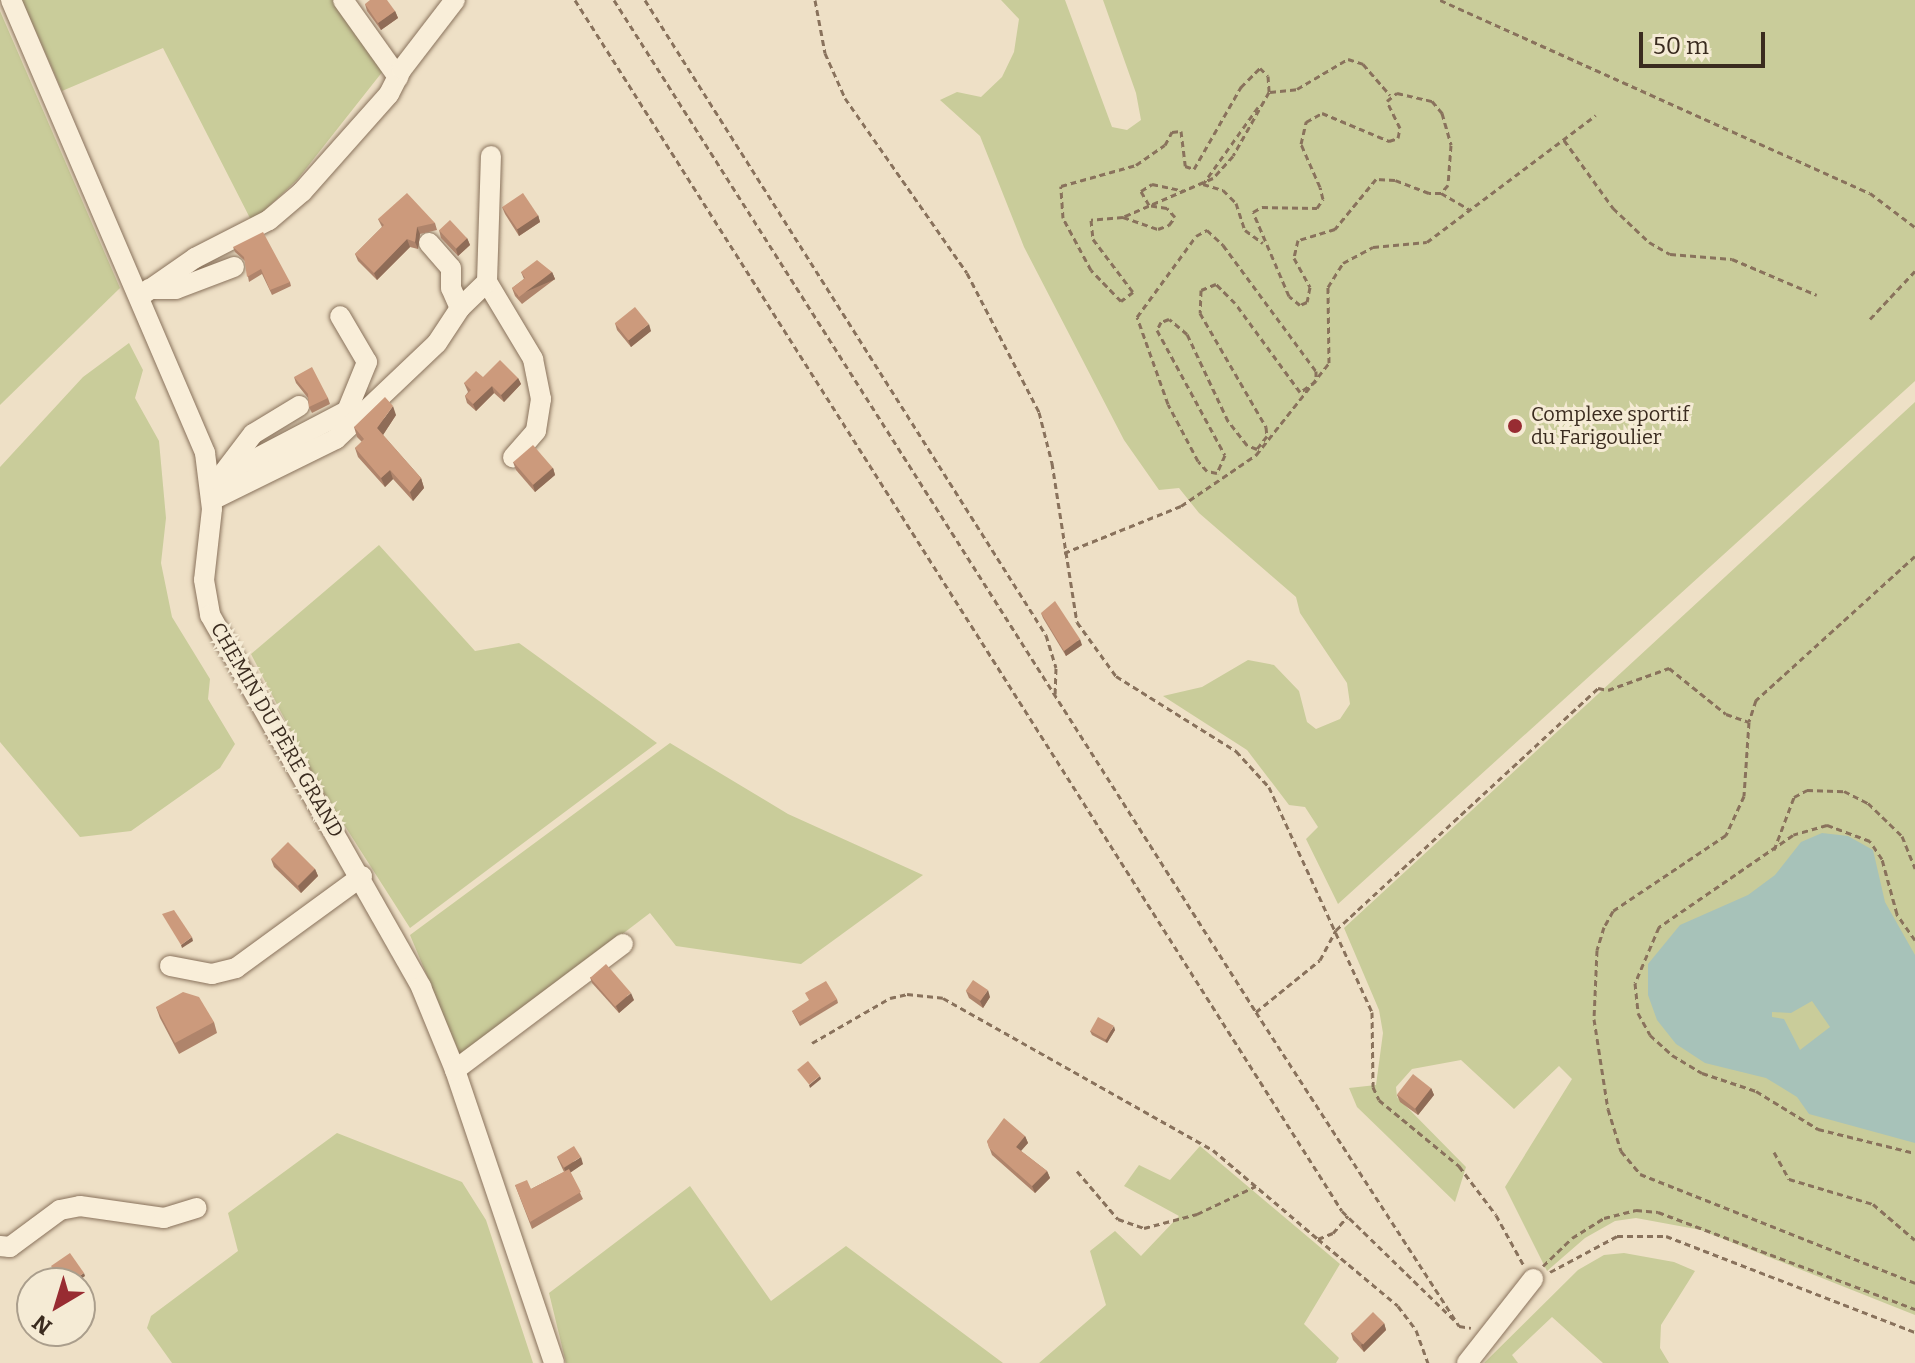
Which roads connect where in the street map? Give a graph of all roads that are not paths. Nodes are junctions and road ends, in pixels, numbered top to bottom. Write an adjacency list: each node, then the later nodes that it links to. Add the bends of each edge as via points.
1 (11, 0): 9 (street, CHEMIN DU PÈRE GRAND)
2 (343, 0): 4 (street)
3 (455, 0): 4 (street)
4 (398, 77): 9 (street, via 351,141 269,220)
5 (491, 156): 8 (street)
6 (429, 243): 10 (street, via 451,268 451,288)
7 (234, 267): 9 (street, via 176,289)
8 (487, 282): 10 (street); 13 (street, via 533,359 541,399 536,431)
9 (144, 293): 14 (street, CHEMIN DU PÈRE GRAND)
10 (460, 308): 14 (street, via 437,343 336,439)
11 (340, 316): 14 (street, via 367,362 347,411)
12 (299, 406): 14 (street, via 253,434)
13 (513, 457)
14 (215, 486): 15 (street, CHEMIN DU PÈRE GRAND, via 204,580 210,615)
15 (362, 876): 17 (street, via 236,968 212,974); 18 (street, CHEMIN DU PÈRE GRAND, via 421,987)
16 (623, 944): 18 (street)
17 (170, 966)
18 (455, 1070): 22 (street, CHEMIN DU PÈRE GRAND)
19 (197, 1208): 20 (street, via 164,1218 80,1206 60,1210 10,1247)
20 (0, 1246)
21 (1533, 1279): 23 (street)
22 (554, 1363)
23 (1467, 1363)

